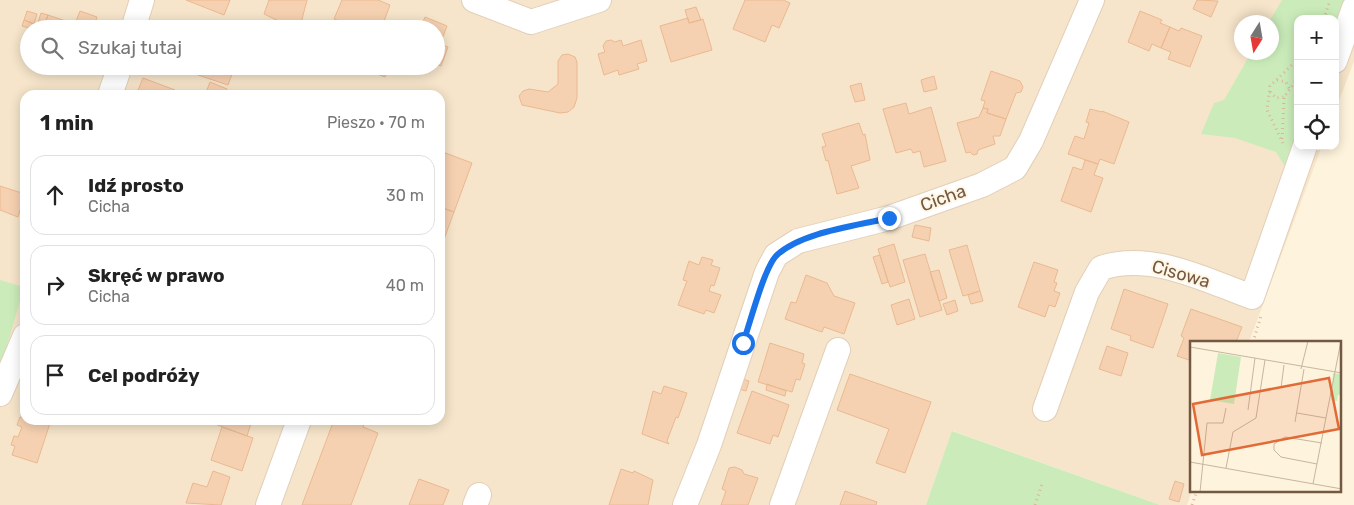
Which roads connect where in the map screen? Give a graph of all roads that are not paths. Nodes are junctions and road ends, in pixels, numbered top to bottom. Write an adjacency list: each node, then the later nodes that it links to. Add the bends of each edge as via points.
1 (142, 0): 6 (street)
2 (474, 0): 3 (street, via 531,22)
3 (599, 0)
4 (1092, 0): 17 (street, Cicha, via 1031,141 1015,168 982,185 889,218 798,241 776,255 767,272 709,445)
5 (1354, 8): 7 (street)
6 (136, 20)
7 (1335, 60)
8 (117, 75): 9 (street)
9 (112, 90)
10 (1304, 150): 14 (street, Cisowa, via 1252,297 1166,267 1118,262 1101,268 1087,292)
11 (20, 348): 13 (street)
12 (838, 350): 18 (street)
13 (0, 394)
14 (1045, 409)
15 (297, 425): 16 (street)
16 (268, 505)
17 (685, 505)
18 (782, 505)

